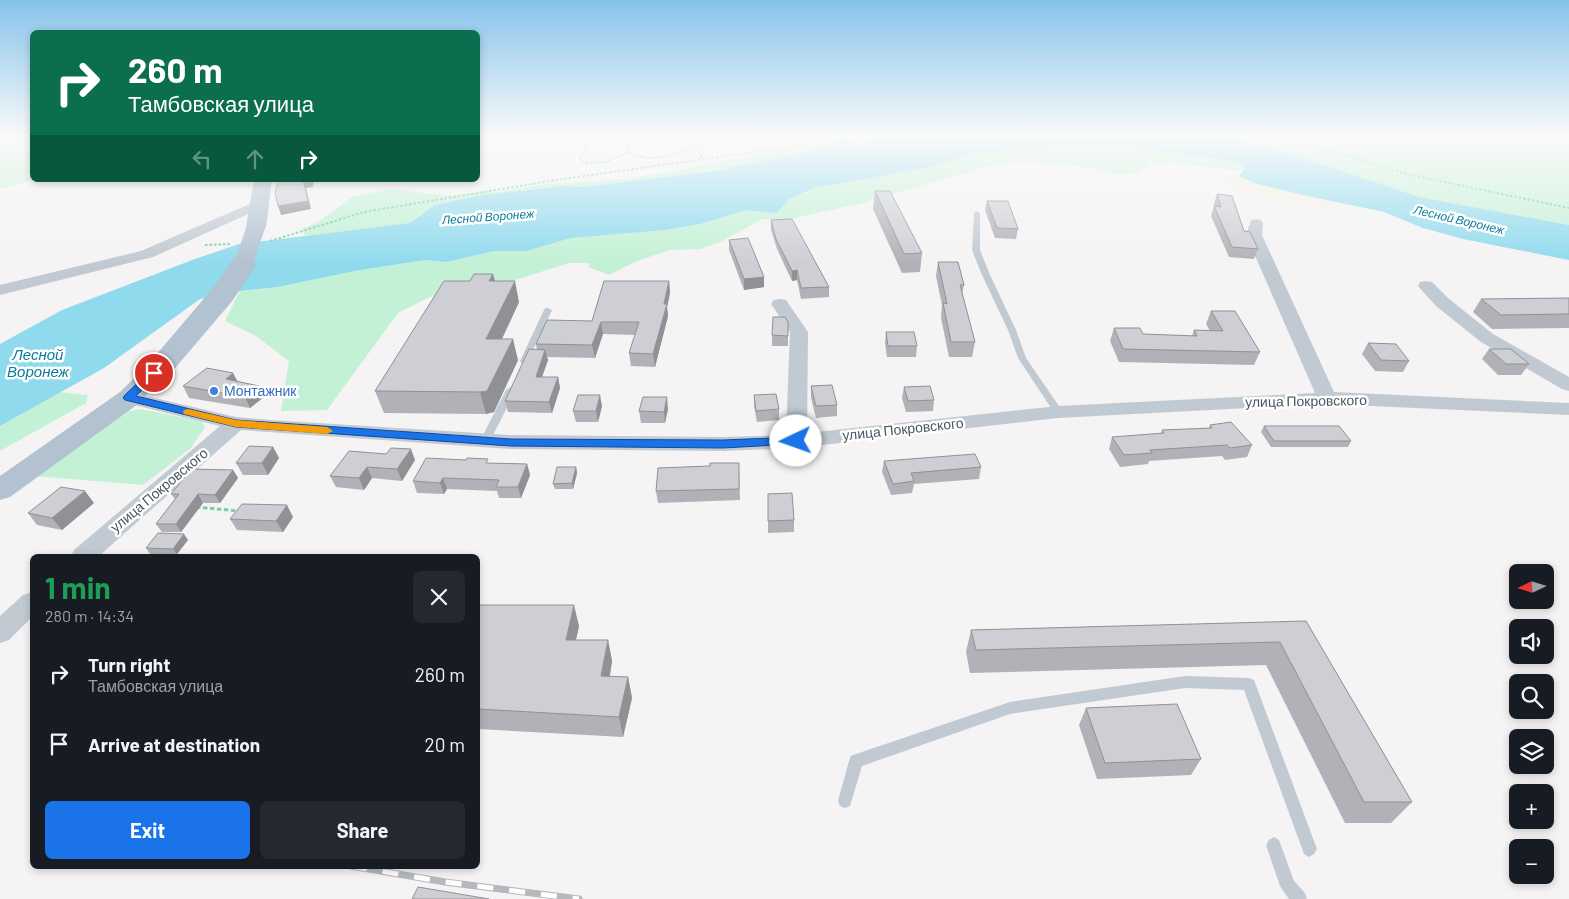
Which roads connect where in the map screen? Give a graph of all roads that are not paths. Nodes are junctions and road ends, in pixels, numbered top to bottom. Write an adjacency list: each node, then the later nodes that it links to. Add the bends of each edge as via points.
1 (263, 182): 2 (main road)
2 (260, 203): 6 (street, via 164,248 121,262); 12 (main road, bridge, via 262,234 233,280 166,361)
3 (977, 213): 15 (lane, via 976,250 986,275 1022,358)
4 (1256, 223): 13 (street, via 1254,235)
5 (1426, 286): 11 (street, via 1487,338)
6 (0, 290)
7 (780, 304): 18 (street, via 799,332)
8 (548, 310): 9 (lane)
9 (521, 368)
10 (513, 385): 17 (lane)
11 (1569, 385)
12 (129, 398): 16 (street, улица Покровского); 19 (main road)
13 (1327, 398): 14 (street, улица Покровского); 15 (street, улица Покровского)
14 (1569, 409)
15 (1058, 412): 18 (street, улица Покровского)
16 (236, 423): 17 (street, улица Покровского); 20 (street, улица Покровского)
17 (485, 441): 18 (street, улица Покровского, via 723,444)
18 (796, 441)
19 (0, 490)
20 (85, 554)
21 (30, 604): 22 (street)
22 (0, 632)
23 (845, 801): 25 (lane, via 856,761 1010,708 1185,682 1249,684)
24 (1274, 845): 26 (lane, via 1288,886)
25 (1308, 849)
26 (1300, 899)

